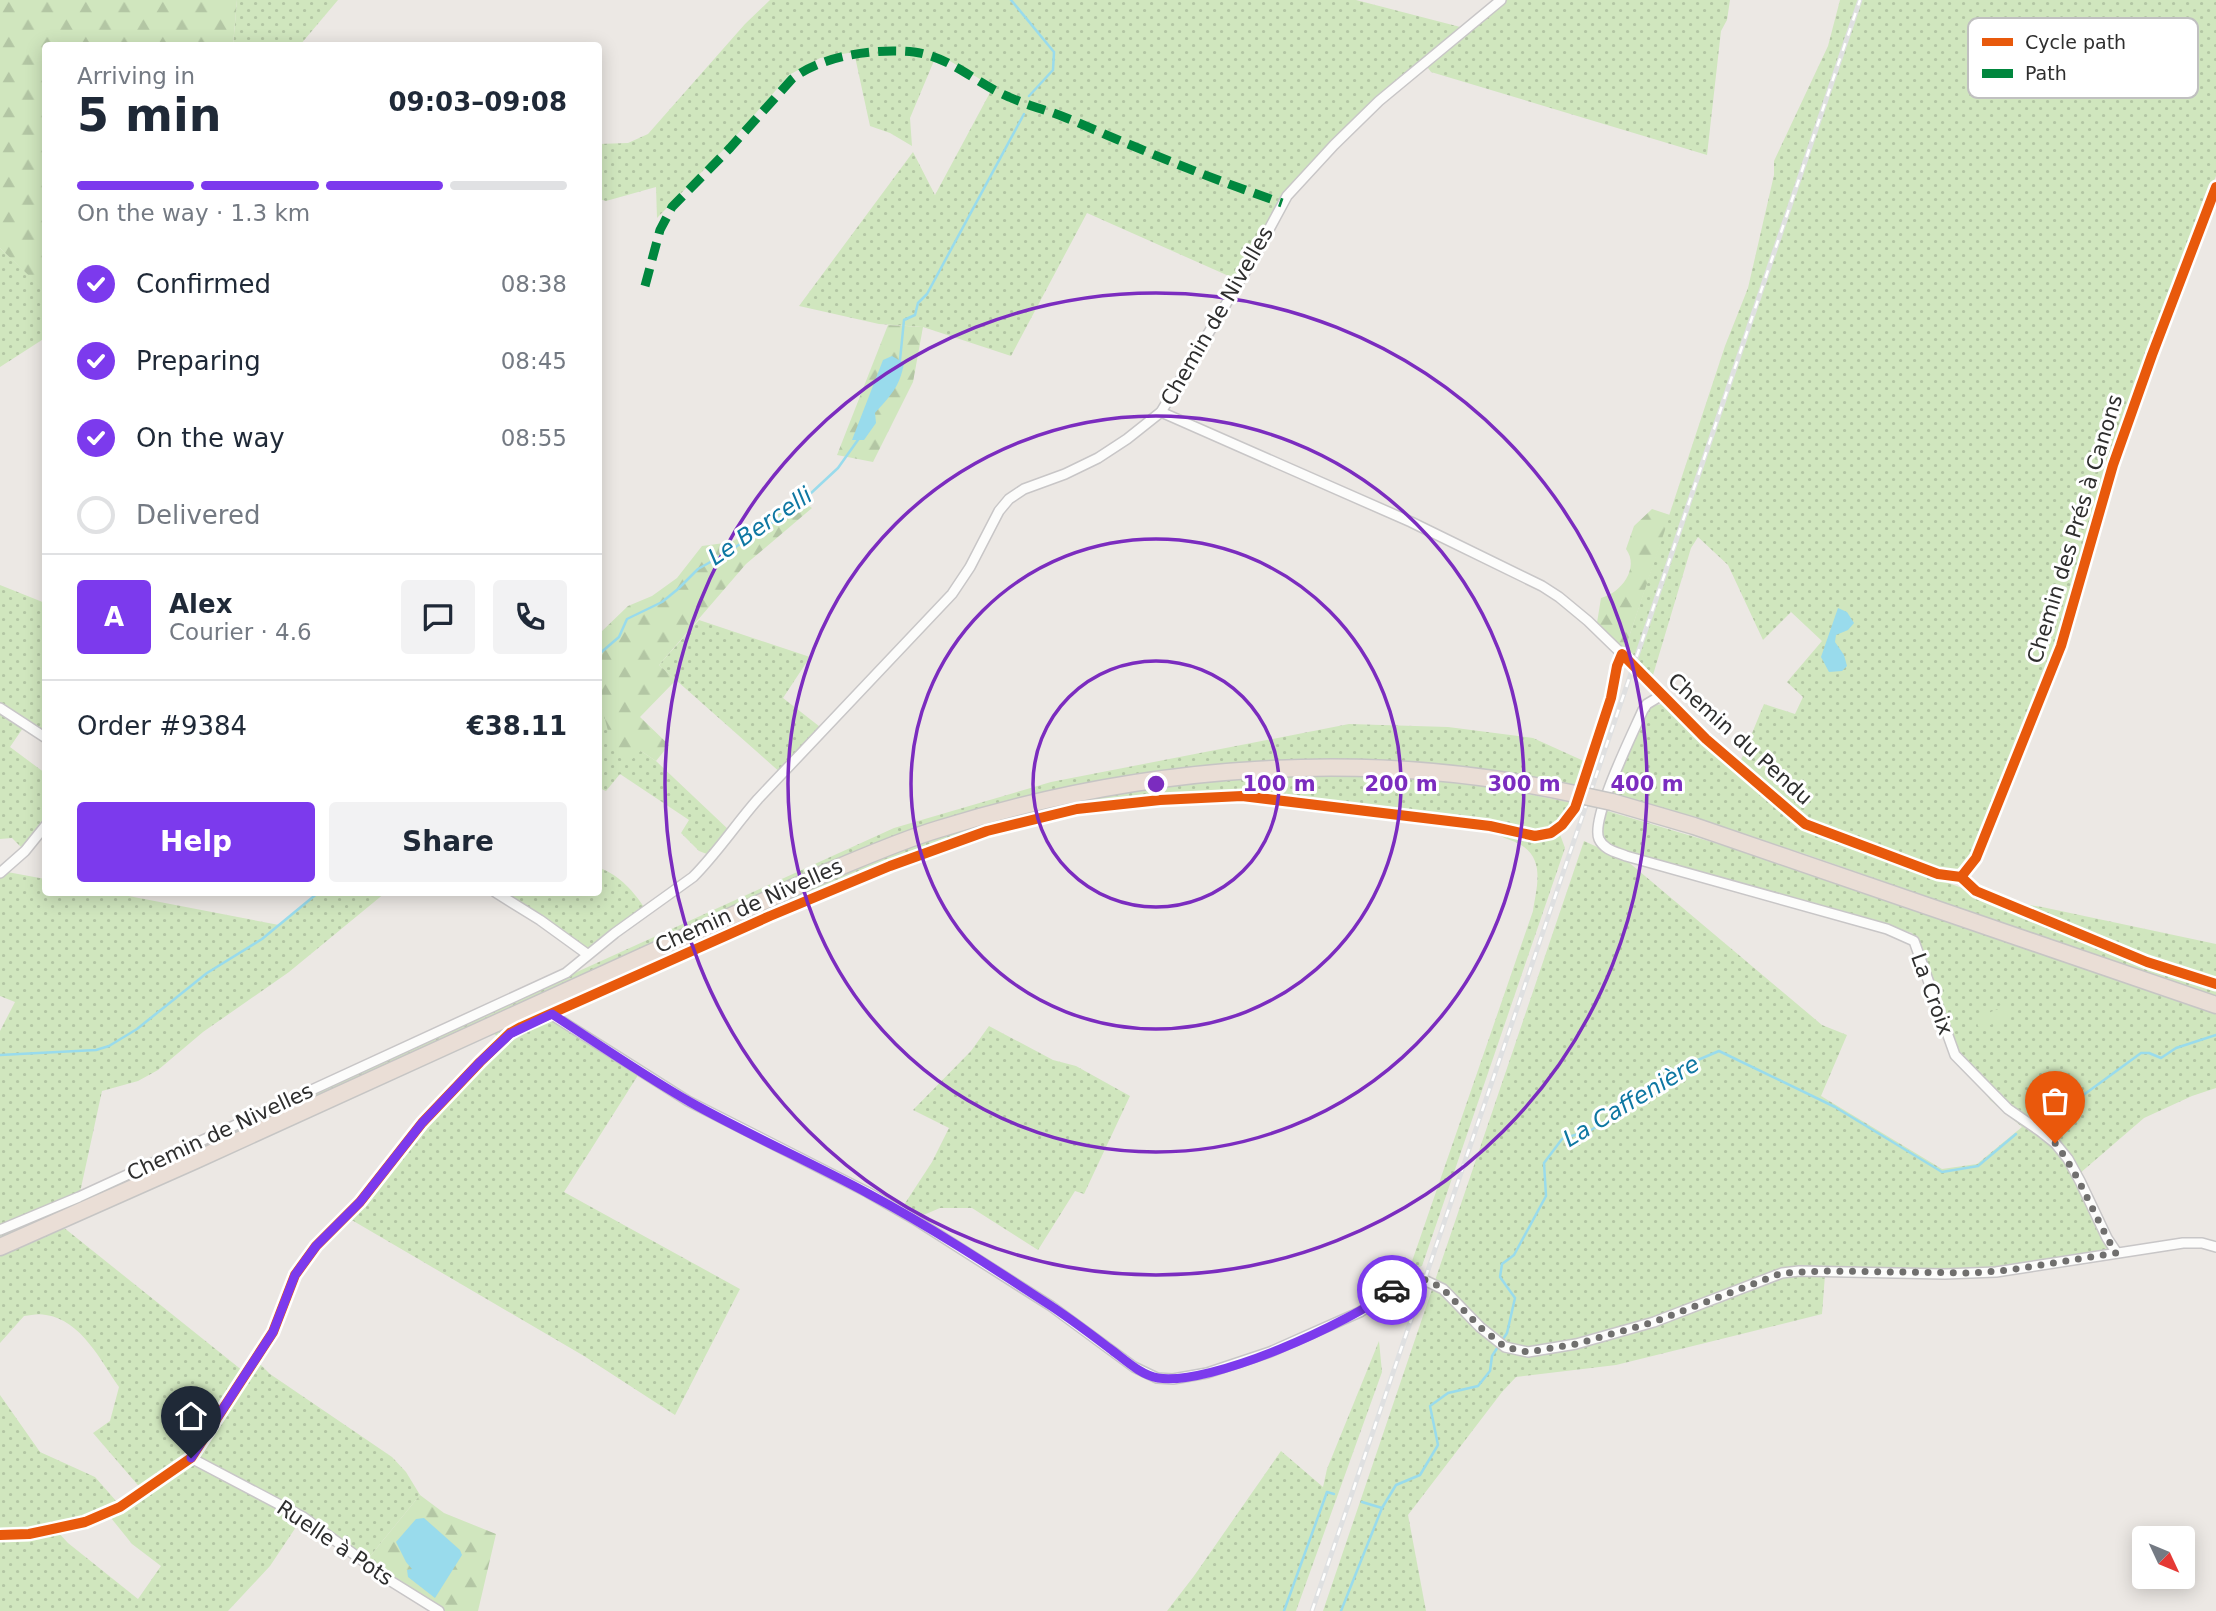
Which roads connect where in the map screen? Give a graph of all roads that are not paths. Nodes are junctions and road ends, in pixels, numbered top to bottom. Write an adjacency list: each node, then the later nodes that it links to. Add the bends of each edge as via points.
1 (1501, 0): 3 (street, Chemin de Nivelles, via 1379,101 1287,196)
2 (2216, 187): 10 (street, Chemin des Prés à Canons, via 2113,465 2061,646 1991,825)
3 (1161, 412): 4 (street, Chemin du Pendu, via 1527,577 1559,597); 12 (street, Chemin de Nivelles, via 1098,458 1009,499 947,599 758,799 704,866)
4 (1622, 654): 5 (street, Chemin du Pendu); 15 (street, Chemin de Nivelles, via 1575,808 1551,834 1535,836 1242,796 1077,809 987,831 890,866)
5 (1662, 695): 10 (street, Chemin du Pendu, via 1805,824 1938,874); 19 (street, La Croix, via 1643,710 1616,770 1598,820 1601,843 1626,856 1887,929 1914,941 1955,1055 2007,1109 2055,1143)
6 (0, 708): 7 (street)
7 (42, 735)
8 (42, 830): 9 (street)
9 (0, 873)
10 (1961, 877): 13 (street, via 1976,891 2147,962)
11 (501, 896): 12 (street)
12 (587, 954): 16 (street, Chemin de Nivelles, via 566,972)
13 (2216, 984)
14 (2216, 1005): 17 (highway, bridge, via 1612,802 1537,785 1410,771 1309,768 1206,773 1025,804 926,833 830,870)
15 (552, 1014): 19 (street, via 688,1101 914,1219 1150,1376 1173,1379 1251,1360 1360,1312 1415,1276 1443,1289 1480,1327 1520,1352 1611,1335 1782,1273 1972,1273); 20 (street, Chemin de Nivelles, via 510,1034 480,1062 422,1123 360,1202 316,1246 295,1275 273,1332)
16 (0, 1230)
17 (0, 1247)
18 (2216, 1247): 19 (street, via 2192,1242)
19 (2116, 1253)
20 (191, 1458): 21 (street, Chemin de Nivelles, via 120,1507 85,1522); 22 (street, Ruelle à Pots, via 303,1517)
21 (0, 1535)
22 (439, 1611)

